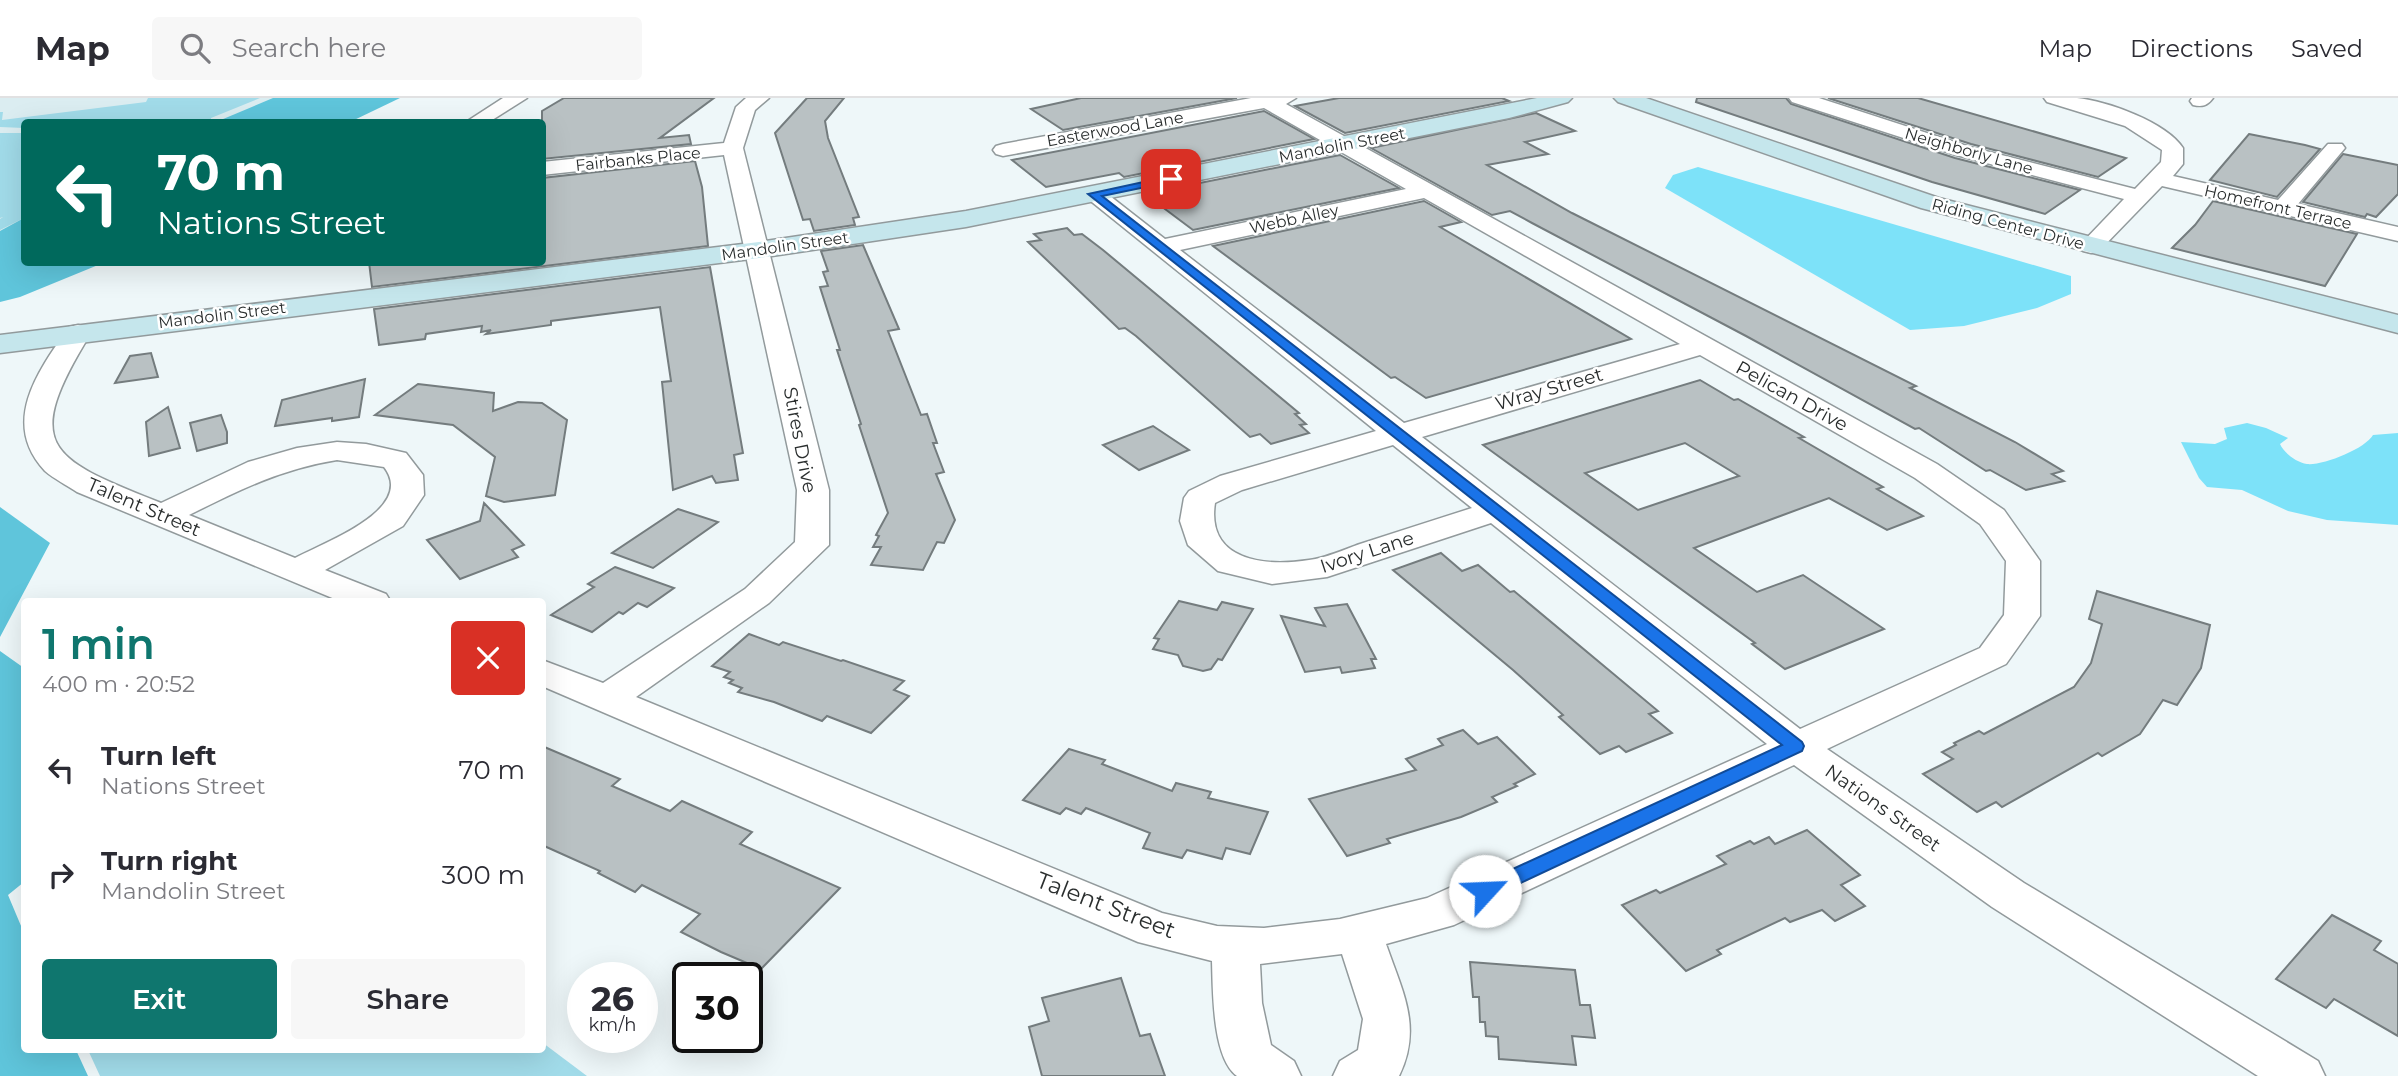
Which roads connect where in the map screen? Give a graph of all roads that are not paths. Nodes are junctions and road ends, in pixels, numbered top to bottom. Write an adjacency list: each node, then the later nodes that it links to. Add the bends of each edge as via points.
1 (517, 98): 8 (street)
2 (759, 98): 10 (street, via 746,107)
3 (1561, 98): 9 (street, Mandolin Street)
4 (1625, 98): 20 (street, Riding Center Drive, via 1918,200)
5 (1799, 98): 17 (street, Neighborly Lane, via 1976,154)
6 (2054, 98): 14 (street, via 2118,116 2165,141 2174,156)
7 (1272, 99): 9 (street, Pelican Drive); 12 (street, Easterwood Lane)
8 (481, 119)
9 (1343, 145): 15 (street, Pelican Drive); 16 (street, Mandolin Street)
10 (733, 148): 13 (street, Fairbanks Place); 22 (street, Stires Drive)
11 (2335, 148): 18 (street)
12 (1003, 149)
13 (546, 169)
14 (2159, 179): 17 (street); 18 (street, Homefront Terrace)
15 (1427, 191): 21 (street, Webb Alley); 26 (street, Pelican Drive)
16 (1093, 194): 21 (street, Nations Street); 22 (street, Mandolin Street, via 967,219)
17 (2141, 197): 20 (street)
18 (2283, 208): 19 (street, Homefront Terrace)
19 (2398, 234)
20 (2091, 246): 23 (street, Riding Center Drive)
21 (1161, 247): 27 (street, Nations Street)
22 (759, 250): 24 (street, Mandolin Street); 33 (street, Stires Drive, via 813,490 812,545 757,596)
23 (2397, 320)
24 (78, 333): 25 (street, Mandolin Street); 29 (street, Talent Street, via 36,410 36,439 55,463 88,485)
25 (0, 344)
26 (1702, 345): 27 (street, Wray Street); 34 (street, Pelican Drive, via 1926,471 1992,517 2024,561 2022,616 1993,656)
27 (1396, 433): 28 (street, Nations Street); 28 (street, Ivory Lane, via 1231,483 1200,498 1196,521 1205,545 1230,564 1272,574 1315,570)
28 (1496, 511): 34 (street, Nations Street)
29 (162, 515): 30 (street, Talent Street); 30 (street, via 259,469 297,457 337,451 395,460 407,475 408,495 391,519)
30 (297, 571): 31 (street, Talent Street)
31 (363, 598)
32 (546, 674): 33 (street, Talent Street)
33 (607, 699): 36 (street, Talent Street, via 1154,929)
34 (1795, 746): 35 (street, Talent Street, via 1438,913); 39 (street, Nations Street, via 2008,895)
35 (1359, 934): 36 (street, Talent Street, via 1276,946); 38 (street, via 1387,1018 1381,1062)
36 (1235, 946): 37 (street, via 1238,1003 1248,1056)
37 (1276, 1076)
38 (1358, 1076)
39 (2300, 1076)

